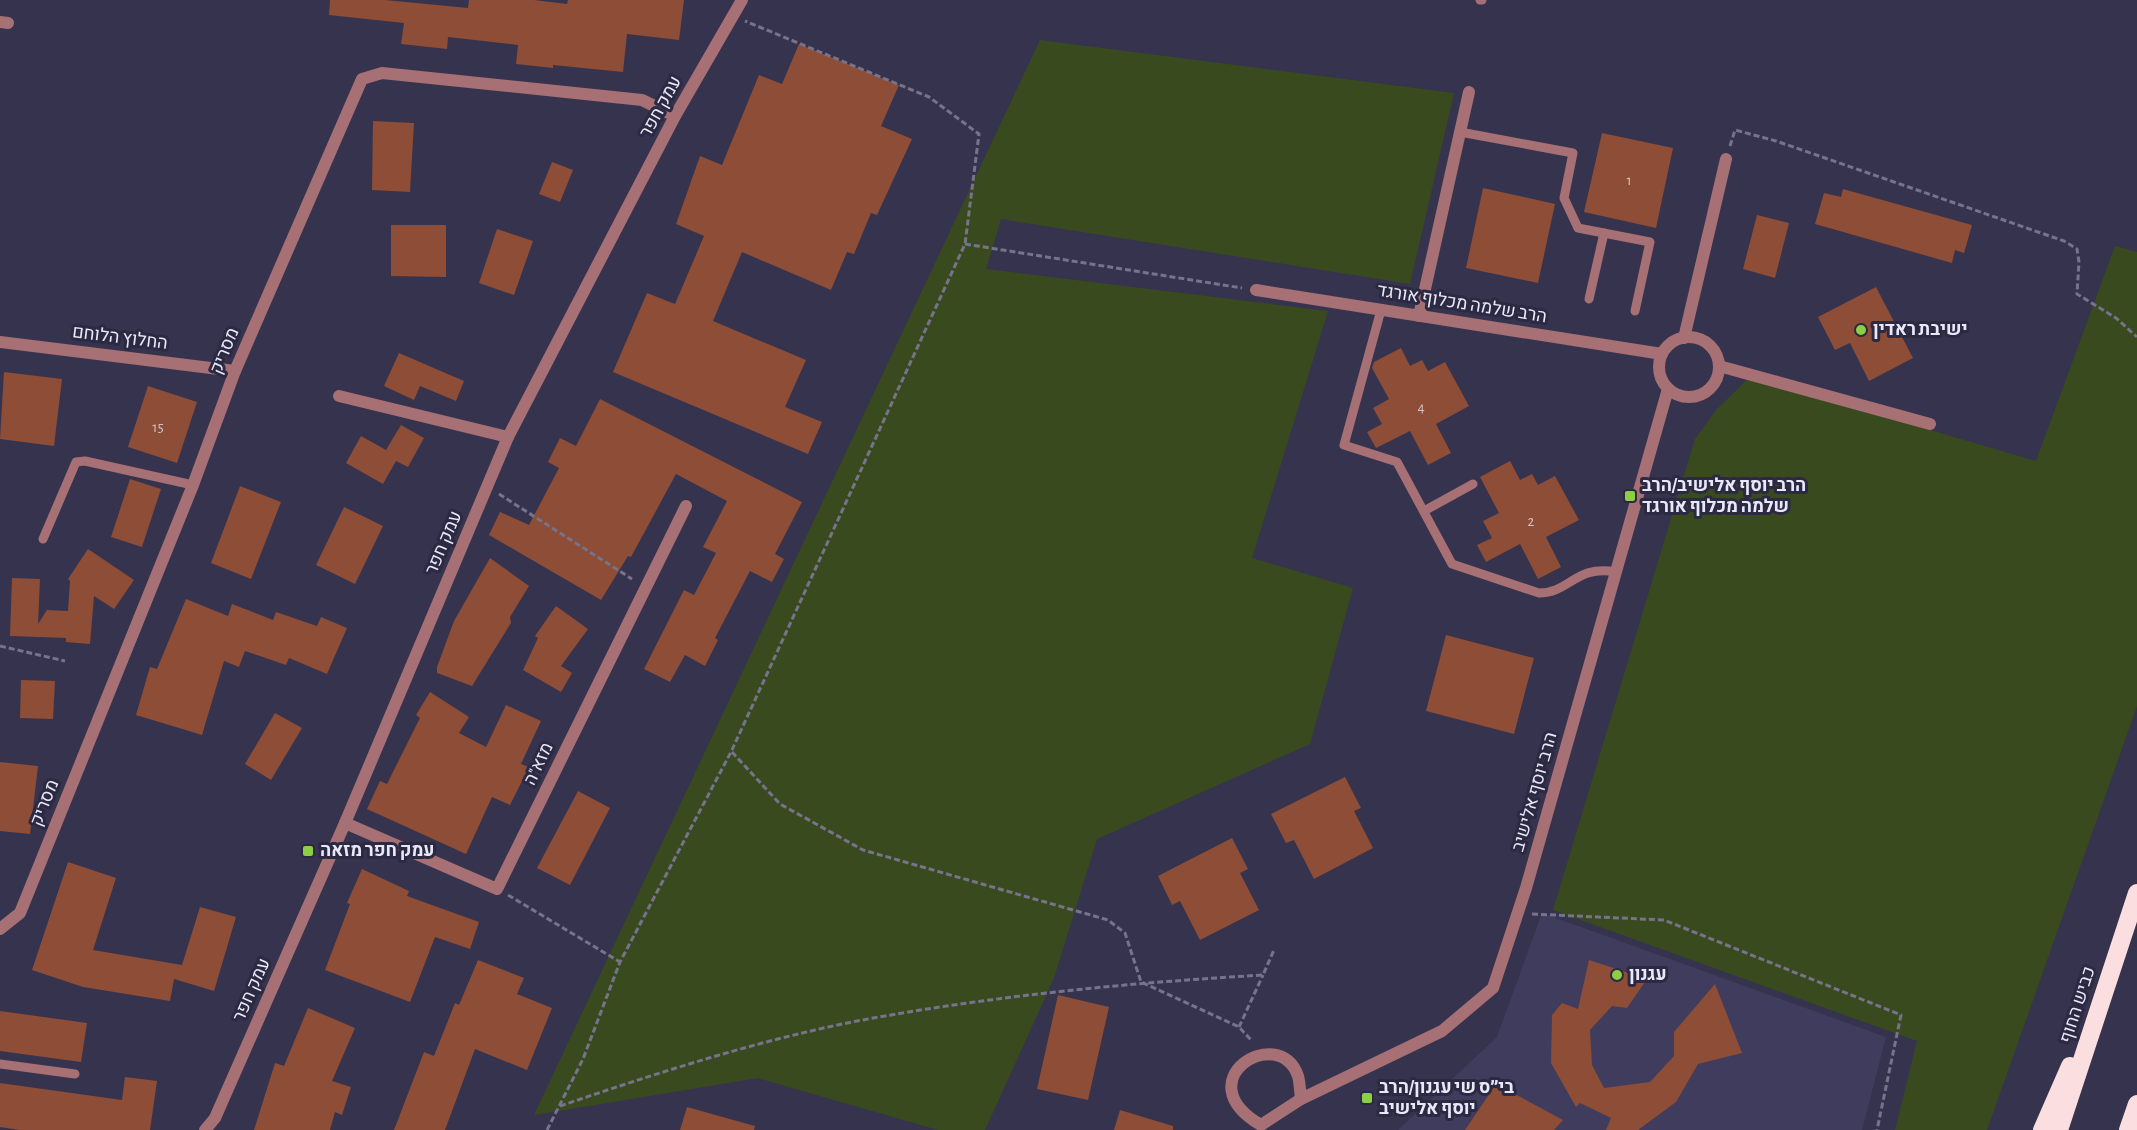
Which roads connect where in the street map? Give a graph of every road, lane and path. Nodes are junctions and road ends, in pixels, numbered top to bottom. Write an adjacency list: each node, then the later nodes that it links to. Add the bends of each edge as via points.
1 (742, 0): 2 (street, עמק חפר)
2 (733, 15): 4 (street, עמק חפר); 8 (path, via 929,97 979,134)
3 (1469, 92): 5 (street)
4 (675, 116): 19 (street, מסריק, via 642,100 382,72 362,79); 23 (street, עמק חפר)
5 (1460, 132): 7 (lane, via 1573,153 1564,198 1578,228); 13 (street)
6 (1726, 159): 14 (path, via 1735,129 2064,241 2077,249 2077,294 2116,318); 15 (street)
7 (1604, 233): 10 (lane); 12 (lane, via 1650,242)
8 (965, 244): 9 (path); 34 (path)
9 (1256, 290): 11 (street, הרב שלמה מכלוף אורגד)
10 (1589, 299)
11 (1381, 310): 13 (street, הרב שלמה מכלוף אורגד); 28 (lane, via 1344,445 1397,462)
12 (1635, 311)
13 (1419, 316): 17 (street, הרב שלמה מכלוף אורגד)
14 (2137, 337)
15 (1684, 338): 17 (street); 18 (street, via 1703,341 1712,348)
16 (0, 342): 19 (street, החלוץ הלוחם)
17 (1662, 354): 20 (street, via 1659,373)
18 (1719, 366): 20 (street, via 1713,386 1696,397); 22 (street)
19 (235, 371): 25 (street, מסריק)
20 (1668, 389): 30 (street, הרב יוסף אלישיב)
21 (339, 396): 23 (street)
22 (1930, 424)
23 (508, 437): 26 (street, עמק חפר)
24 (1473, 484): 28 (lane)
25 (193, 485): 29 (lane, via 76,462); 39 (street, מסריק, via 20,913)
26 (487, 486): 31 (path); 35 (street, עמק חפר)
27 (686, 506): 31 (street, מזא"ה)
28 (1424, 511): 30 (lane, via 1452,564 1539,593 1548,593 1591,570)
29 (43, 539)
30 (1616, 572): 38 (street, הרב יוסף אלישיב)
31 (647, 588): 36 (street, מזא"ה)
32 (0, 646): 33 (path)
33 (64, 661)
34 (731, 752): 42 (path); 44 (path, via 780,804 863,850 1108,920 1125,933)
35 (345, 823): 36 (street); 52 (street, עמק חפר)
36 (497, 889): 42 (path)
37 (2137, 893): 41 (highway, כביש החוף)
38 (1518, 913): 49 (street, הרב יוסף אלישיב, via 1493,988 1442,1031); 56 (path, via 1664,920 1901,1015)
39 (0, 929)
40 (1274, 950): 43 (path)
41 (2115, 959): 57 (highway); 58 (highway, כביש החוף)
42 (620, 962): 51 (path, via 583,1059)
43 (1263, 975): 44 (path); 45 (path)
44 (1141, 982): 45 (path); 51 (path, via 1056,990 856,1022 679,1066)
45 (1239, 1028): 46 (path)
46 (1263, 1053): 49 (street, via 1275,1054 1293,1067); 53 (street, via 1242,1062 1232,1081 1235,1103)
47 (0, 1064): 48 (lane)
48 (75, 1074)
49 (1301, 1099): 53 (street)
50 (2137, 1104): 59 (highway)
51 (559, 1107): 55 (path)
52 (214, 1124): 54 (street, עמק חפר)
53 (1260, 1127)
54 (205, 1130)
55 (547, 1130)
56 (1877, 1130)
57 (2042, 1130)
58 (2059, 1130)
59 (2127, 1130)

